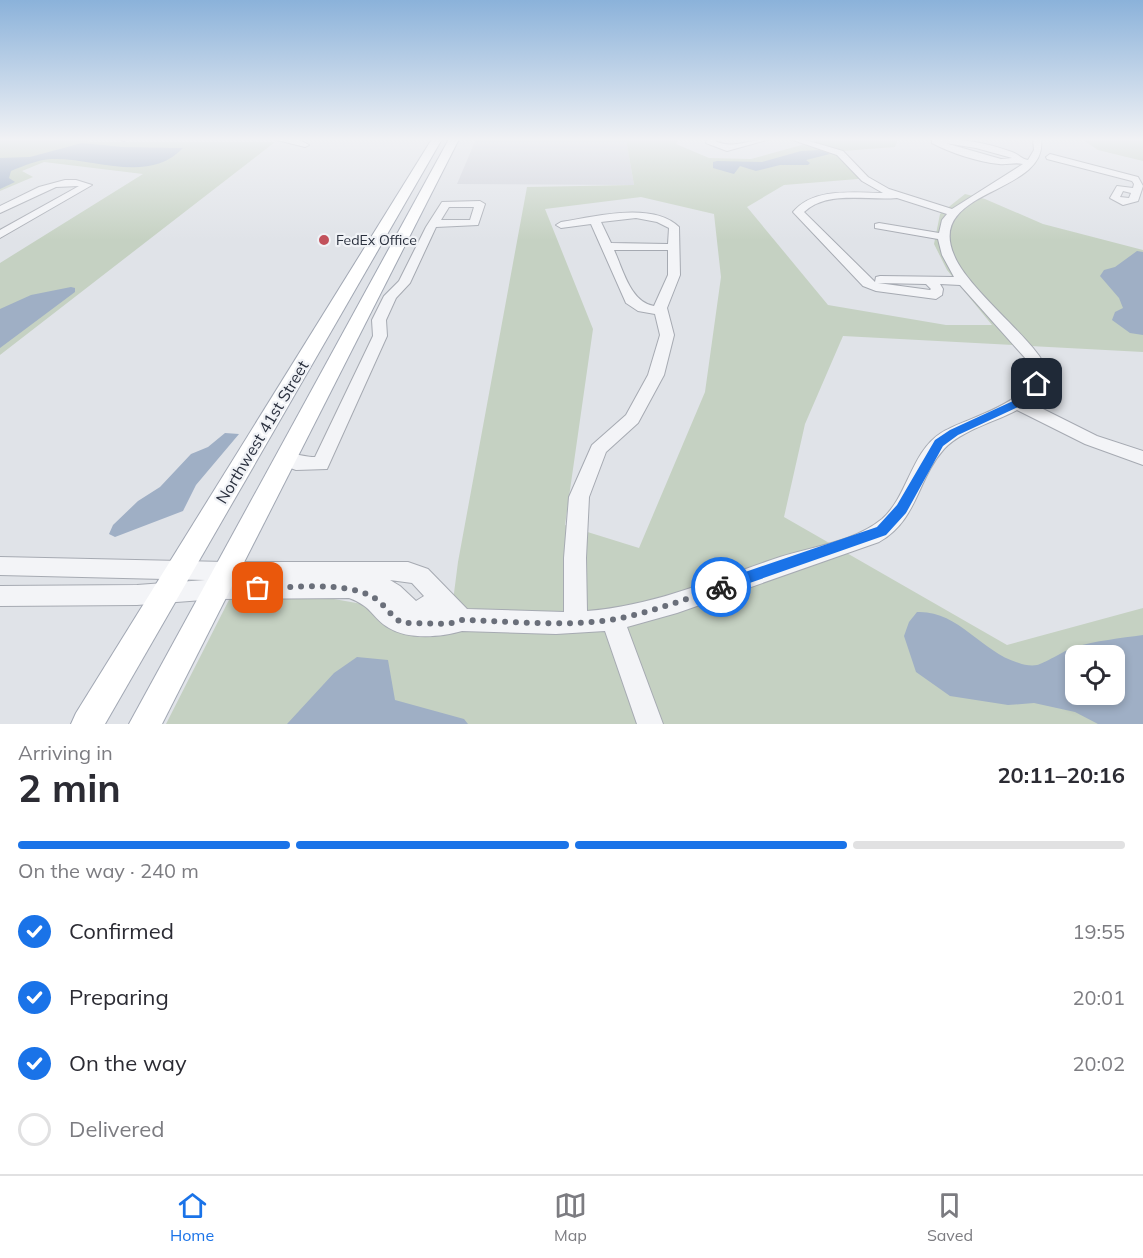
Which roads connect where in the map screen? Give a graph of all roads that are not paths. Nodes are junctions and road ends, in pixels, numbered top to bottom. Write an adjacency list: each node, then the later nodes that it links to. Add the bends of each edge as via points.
1 (417, 173): 29 (main road, Northwest 41st Street)
2 (436, 173): 9 (main road, Northwest 41st Street)
3 (859, 173): 7 (street)
4 (1008, 173): 11 (street)
5 (1114, 173): 6 (street, via 1129,176)
6 (1139, 187)
7 (896, 195): 11 (street); 22 (street, via 821,198 798,210 862,279)
8 (0, 210): 16 (street, via 62,183 87,185)
9 (416, 211): 10 (street); 20 (main road, Northwest 41st Street)
10 (442, 212): 13 (street); 13 (street, via 446,204 480,204 474,223)
11 (952, 212): 17 (street)
12 (595, 220): 14 (street); 18 (street); 19 (street, via 640,216 665,222 674,227)
13 (434, 223): 21 (street)
14 (561, 225)
15 (879, 226): 17 (street)
16 (0, 235)
17 (943, 237): 22 (street, via 949,259)
18 (605, 246): 19 (street); 23 (street, via 633,302)
19 (675, 247): 23 (street, via 673,280)
20 (386, 268): 21 (street); 26 (main road, Northwest 41st Street)
21 (411, 269): 26 (street, via 403,285 390,296 380,318 380,336 324,459 296,463)
22 (963, 280): 24 (street, via 1037,365 1037,384)
23 (661, 311): 38 (street, via 667,336 656,375 632,418 598,449 579,497)
24 (1017, 403): 25 (street, via 1091,440); 35 (street, via 939,443 902,509 882,531)
25 (1143, 458)
26 (285, 459): 30 (main road, Northwest 41st Street)
27 (0, 566): 29 (street)
28 (411, 572): 30 (street, via 378,569); 32 (street); 34 (street, via 420,576)
29 (173, 580): 30 (street); 33 (street); 39 (main road, Northwest 41st Street)
30 (221, 580): 31 (street); 40 (main road, Northwest 41st Street)
31 (349, 588): 32 (street, via 365,584); 36 (street, via 370,595 396,620)
32 (391, 590): 36 (street)
33 (0, 596)
34 (440, 598): 36 (street); 37 (street)
35 (613, 619): 38 (street); 41 (street)
36 (419, 620): 37 (street, via 448,624)
37 (462, 620): 38 (street)
38 (576, 622)
39 (87, 724)
40 (145, 724)
41 (650, 724)

